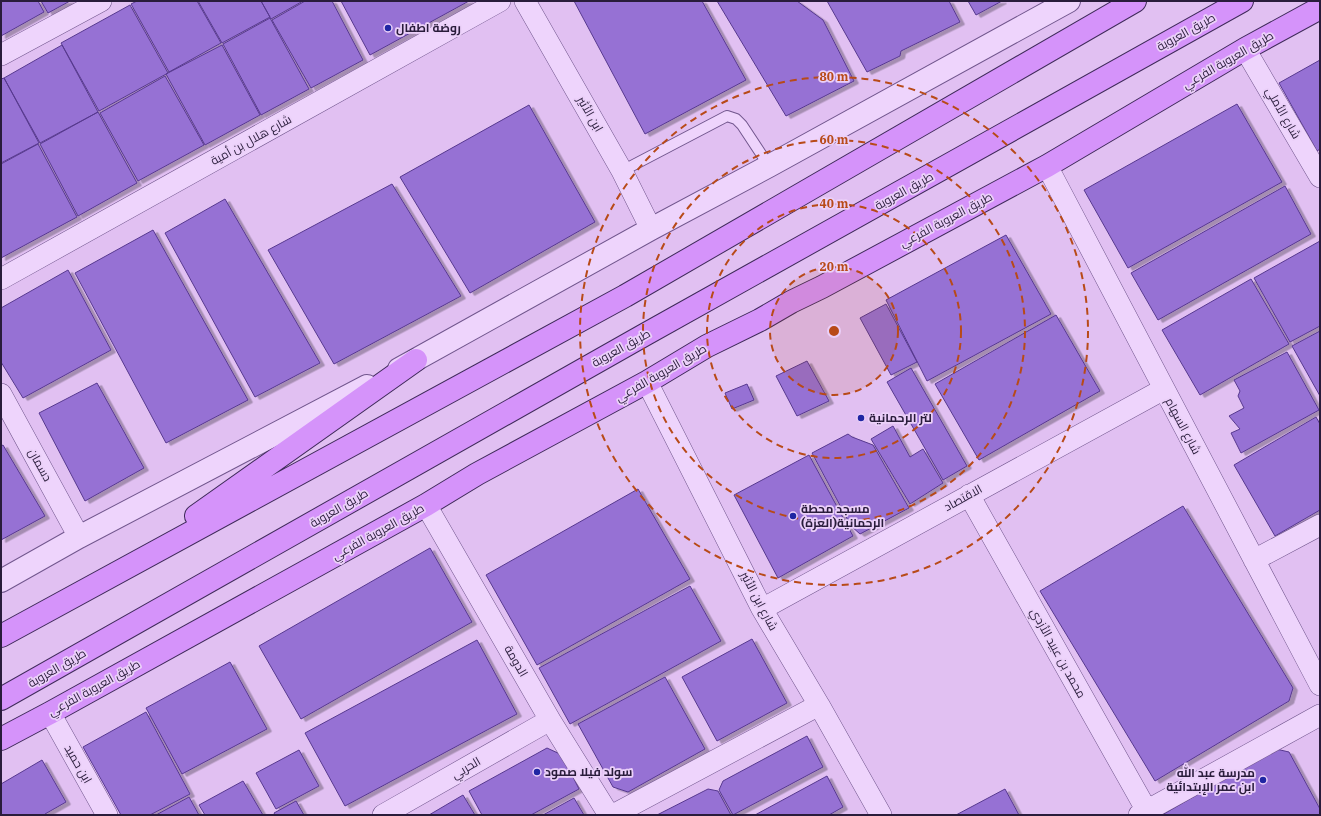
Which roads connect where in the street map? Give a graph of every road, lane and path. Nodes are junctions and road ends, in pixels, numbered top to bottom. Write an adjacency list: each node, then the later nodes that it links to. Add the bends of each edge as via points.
1 (101, 1): 9 (street)
2 (500, 1): 15 (street, شارع هلال بن أمية)
3 (526, 1): 12 (street, ابن الأثير)
4 (1069, 1): 10 (street)
5 (1135, 1): 25 (main road, via 625,296)
6 (1242, 1): 30 (main road, طريق العروبة, via 646,334)
7 (1320, 8): 8 (main road, طريق العروبة الفرعي)
8 (1245, 49): 11 (main road, طريق العروبة الفرعي); 13 (street, شارع الأملي)
9 (1, 56)
10 (769, 166): 12 (lane, via 742,125 736,118 727,116); 14 (street)
11 (1047, 166): 17 (main road, طريق العروبة الفرعي, via 707,346); 18 (street, شارع السهام)
12 (622, 171): 14 (street, ابن الأثير)
13 (1320, 177)
14 (651, 229): 16 (street)
15 (1, 279)
16 (416, 360): 23 (street); 25 (main road)
17 (647, 382): 21 (main road, طريق العروبة الفرعي); 27 (street, شارع ابن الأثير)
18 (1164, 389): 20 (street, الاقتصاد); 24 (street, شارع السهام)
19 (1, 394): 23 (street, دسمان)
20 (970, 494): 27 (street, الاقتصاد); 36 (street, محمد بن عبيد الأزدي)
21 (426, 505): 32 (main road, طريق العروبة الفرعي); 34 (street, الدومة)
22 (1320, 525): 24 (street)
23 (79, 537): 26 (street)
24 (1254, 560): 29 (street, شارع السهام)
25 (114, 574): 28 (main road)
26 (1, 581)
27 (762, 609): 31 (street, شارع ابن الأثير)
28 (1, 636)
29 (1320, 685)
30 (1, 700)
31 (819, 705): 40 (street); 41 (street, شارع ابن الأثير)
32 (50, 713): 35 (main road, طريق العروبة الفرعي); 37 (street, ابن حميد)
33 (1320, 715): 36 (street)
34 (550, 720): 38 (street, الحربي); 39 (street, الدومة)
35 (1, 739)
36 (1143, 813)
37 (107, 815)
38 (383, 815)
39 (609, 815)
40 (613, 815)
41 (881, 815)

